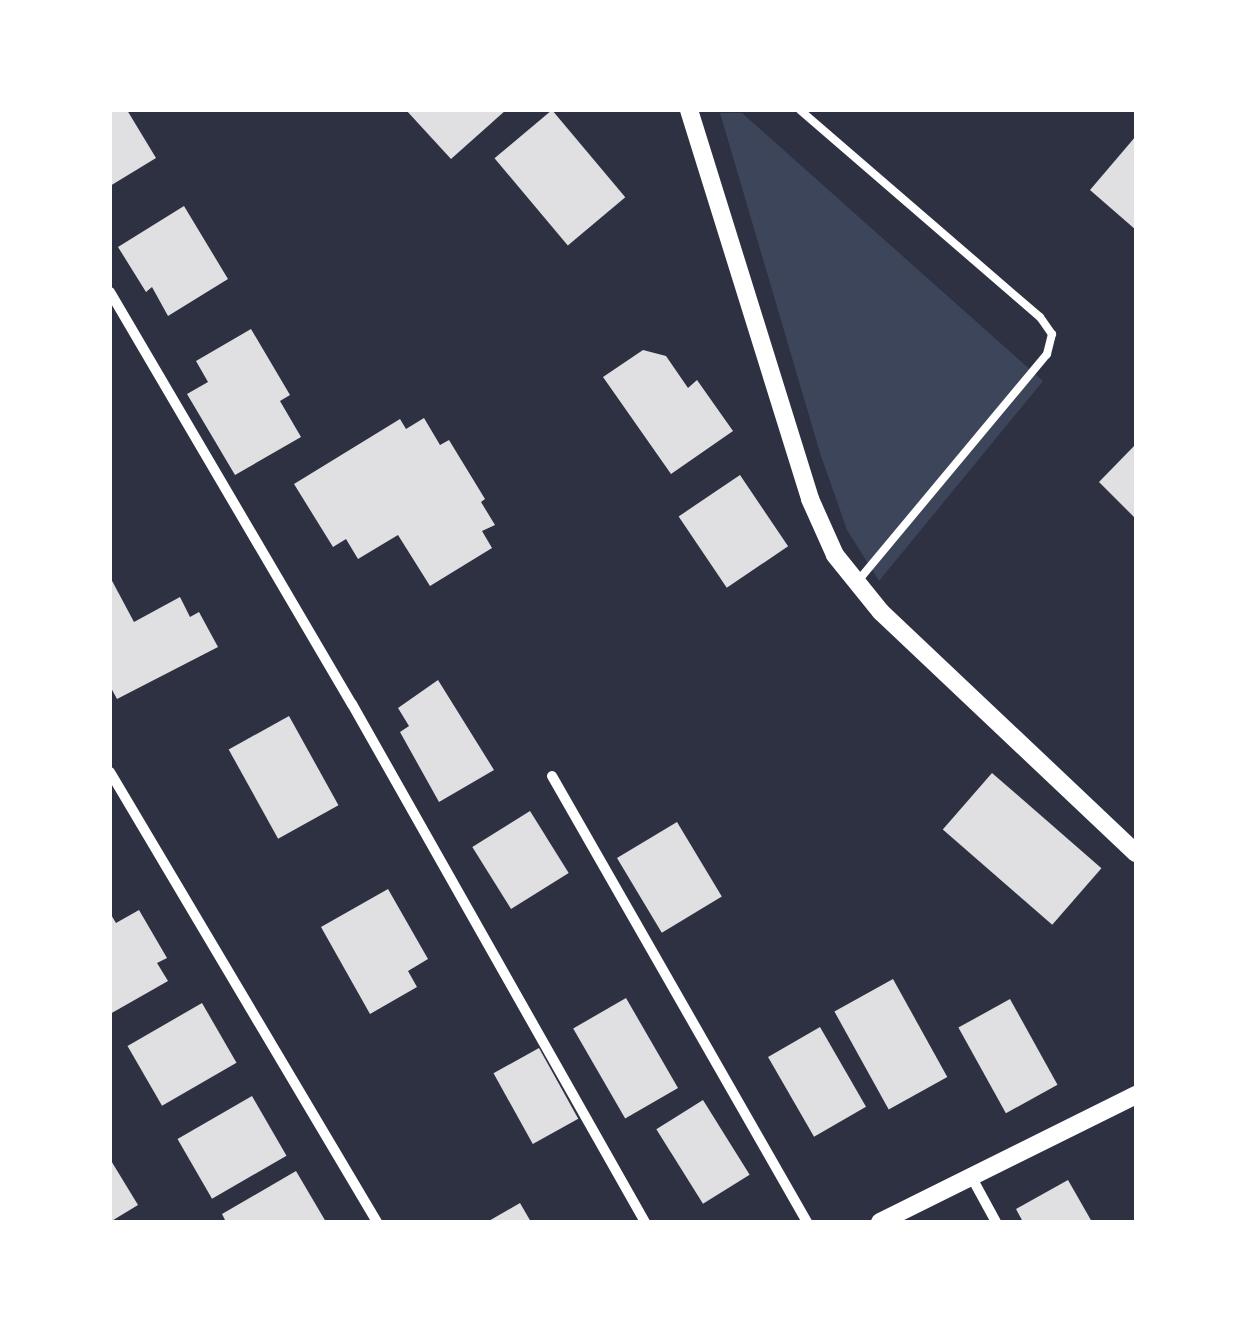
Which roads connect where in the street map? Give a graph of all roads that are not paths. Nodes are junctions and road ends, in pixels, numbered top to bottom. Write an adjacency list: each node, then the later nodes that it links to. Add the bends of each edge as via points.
1 (689, 110): 4 (street, via 821,530)
2 (800, 110): 4 (lane, via 1052,334 1047,354)
3 (110, 292): 11 (street)
4 (856, 584): 7 (street)
5 (110, 772): 10 (street)
6 (552, 776): 12 (street)
7 (1136, 852)
8 (1136, 1096): 9 (street)
9 (972, 1178): 13 (street); 14 (street)
10 (377, 1222)
11 (645, 1222)
12 (808, 1222)
13 (880, 1222)
14 (996, 1222)

